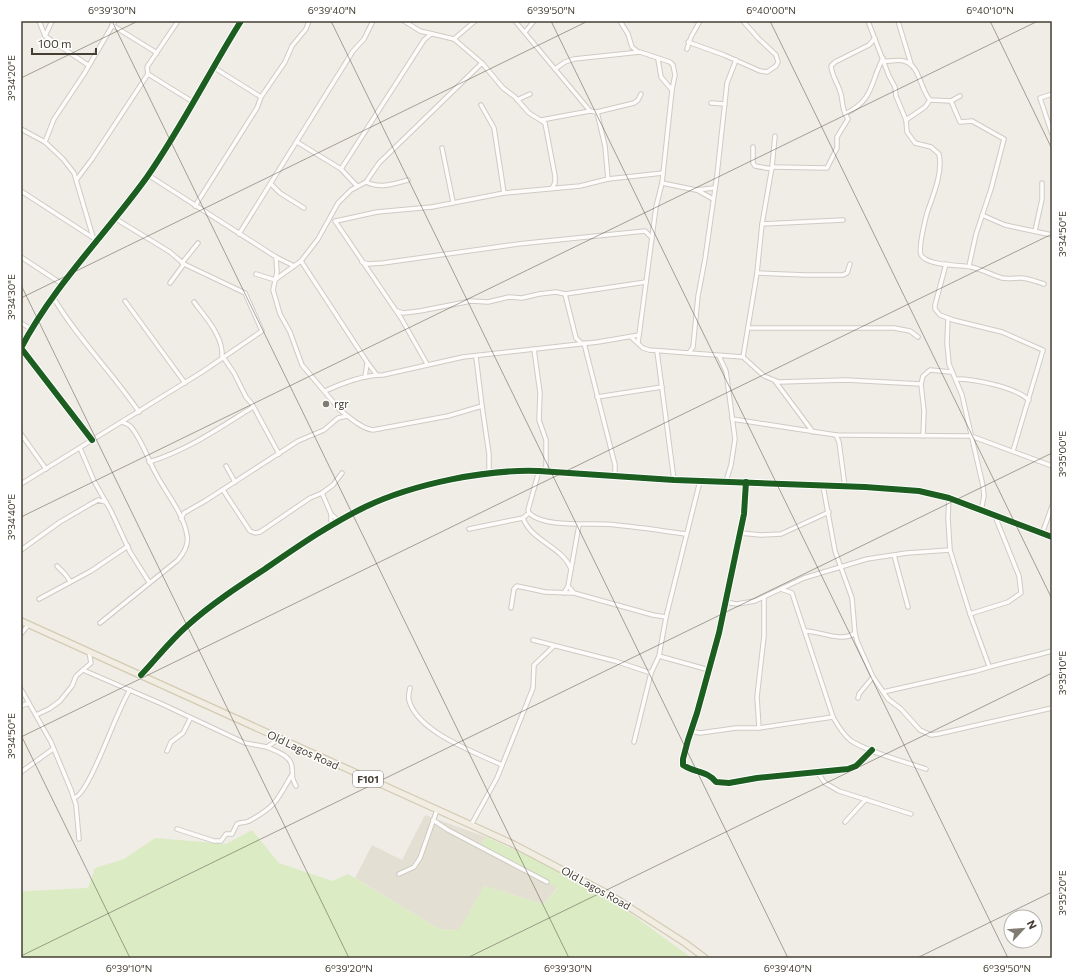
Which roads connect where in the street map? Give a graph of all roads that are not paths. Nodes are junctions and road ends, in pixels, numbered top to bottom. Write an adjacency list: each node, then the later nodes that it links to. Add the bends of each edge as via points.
1 (39, 21): 20 (street)
2 (52, 21): 20 (street)
3 (115, 21): 17 (street)
4 (178, 21): 26 (street)
5 (242, 21): 33 (street)
6 (309, 21): 41 (street)
7 (374, 21): 58 (street)
8 (404, 21): 19 (street, via 420,31)
9 (475, 21): 22 (street)
10 (515, 21): 18 (street)
11 (534, 21): 18 (street)
12 (620, 21): 25 (street, via 632,47)
13 (700, 21): 23 (street)
14 (743, 21): 28 (street, via 776,55 778,62 767,72 760,72)
15 (868, 21): 21 (street)
16 (898, 21): 32 (street)
17 (112, 25): 26 (street); 31 (street)
18 (525, 32): 34 (street)
19 (431, 34): 22 (street); 62 (street, via 424,40)
20 (46, 36): 31 (street)
21 (875, 38): 29 (street); 51 (street, via 869,45 831,66)
22 (454, 39): 30 (street)
23 (688, 42): 24 (street); 28 (street)
24 (687, 49)
25 (638, 52): 27 (street); 34 (street, via 574,59)
26 (157, 53): 35 (street, via 147,67)
27 (658, 59): 36 (street, via 661,77); 36 (street, via 673,65 675,75)
28 (736, 60): 47 (street, via 727,83)
29 (884, 60): 32 (street, via 900,60); 51 (street, via 865,100); 53 (street)
30 (482, 63): 42 (street); 68 (street, via 379,163)
31 (88, 65): 57 (street, via 54,119)
32 (911, 65): 43 (street)
33 (213, 67): 41 (street); 45 (street)
34 (555, 69): 49 (street)
35 (148, 74): 45 (street); 65 (street)
36 (672, 90): 63 (street)
37 (530, 94): 42 (street)
38 (641, 94): 50 (street, via 634,103)
39 (1052, 94): 55 (street, via 1040,98)
40 (960, 96): 44 (street)
41 (261, 97): 80 (street, via 257,108)
42 (517, 100): 52 (street, via 529,113)
43 (930, 100): 44 (street); 53 (street, via 925,107)
44 (951, 101): 82 (street, via 960,122 972,121 1004,139 992,190)
45 (193, 102): 64 (street)
46 (711, 103): 47 (street)
47 (725, 104): 74 (street)
48 (481, 105): 77 (street, via 494,128)
49 (590, 111): 50 (street); 52 (street)
50 (597, 112): 66 (street, via 605,146)
51 (845, 114): 61 (street, via 848,121 837,137 837,148 827,168)
52 (541, 120): 73 (street, via 546,125 551,150 555,183)
53 (906, 120): 103 (street, via 911,141 919,146 934,148 939,154 937,184 920,247 924,259)
54 (21, 129): 57 (street)
55 (1052, 134)
56 (775, 136): 61 (street)
57 (45, 142): 65 (street, via 63,159)
58 (297, 142): 62 (street); 71 (street)
59 (753, 147): 61 (street, via 755,166)
60 (442, 148): 79 (street)
61 (772, 168): 89 (street)
62 (341, 169): 72 (street)
63 (663, 173): 66 (street); 69 (street)
64 (148, 175): 80 (street); 83 (street)
65 (77, 179): 93 (street)
66 (608, 179): 73 (street, via 580,186)
67 (408, 180): 68 (street, via 389,185 371,185)
68 (366, 182): 72 (street)
69 (662, 183): 75 (street); 94 (street)
70 (1042, 183): 90 (street, via 1042,199)
71 (270, 184): 81 (street); 91 (street)
72 (357, 186): 84 (street, via 338,203)
73 (552, 188): 77 (street)
74 (714, 188): 75 (street); 78 (street)
75 (696, 190): 78 (street)
76 (21, 191): 93 (street)
77 (504, 193): 79 (street)
78 (713, 199): 131 (street)
79 (453, 202): 87 (street, via 432,207 377,212)
80 (195, 206): 91 (street)
81 (304, 208)
82 (982, 215): 85 (street); 88 (street)
83 (116, 218): 95 (street); 101 (street, via 170,252)
84 (330, 219): 87 (street); 99 (street)
85 (987, 219): 88 (street); 90 (street)
86 (843, 220): 89 (street)
87 (336, 221): 100 (street)
88 (980, 221): 105 (street)
89 (762, 224): 106 (street)
90 (1035, 231): 92 (street)
91 (239, 234): 98 (street)
92 (1052, 235)
93 (93, 237): 95 (street)
94 (652, 238): 100 (street, via 645,231 615,232 383,263); 109 (street)
95 (98, 241): 111 (street)
96 (198, 243): 101 (street)
97 (21, 257): 111 (street)
98 (276, 257): 104 (street); 108 (street)
99 (301, 261): 104 (street); 142 (street)
100 (362, 262): 117 (street)
101 (183, 264): 110 (street); 141 (street, via 245,293 262,331)
102 (850, 264): 106 (street, via 847,273 843,275)
103 (946, 264): 105 (street, via 963,268); 120 (street, via 935,309 940,315)
104 (294, 266): 108 (street)
105 (969, 266): 112 (street, via 1005,278 1025,278)
106 (757, 273): 122 (street)
107 (256, 274): 108 (street)
108 (276, 279): 153 (street, via 274,298 298,356 302,365)
109 (646, 282): 113 (street); 124 (street)
110 (170, 283)
111 (62, 284): 114 (street)
112 (1044, 284)
113 (565, 294): 118 (street, via 556,292 488,302 471,301); 126 (street)
114 (53, 297): 123 (street); 159 (street, via 69,323)
115 (125, 301): 150 (street)
116 (194, 302): 141 (street, via 220,342)
117 (396, 311): 118 (street); 119 (street)
118 (403, 313): 119 (street)
119 (401, 318): 143 (street)
120 (948, 318): 145 (street, via 947,343); 155 (street, via 1002,332 1043,350)
121 (21, 323): 123 (street)
122 (748, 328): 125 (street, via 899,329 910,331); 140 (street)
123 (31, 329): 132 (street)
124 (639, 335): 127 (street); 128 (street)
125 (918, 337)
126 (576, 338): 129 (street); 130 (street)
127 (632, 338): 128 (street); 129 (street)
128 (638, 342): 134 (street, via 643,348)
129 (583, 343): 130 (street); 154 (street)
130 (574, 344): 133 (street)
131 (693, 347): 135 (street); 136 (street)
132 (21, 348): 172 (street)
133 (534, 349): 138 (street); 182 (street, via 540,393 539,420 546,440)
134 (657, 351): 135 (street); 152 (street)
135 (689, 353): 136 (street)
136 (698, 353): 137 (street)
137 (719, 356): 139 (street); 144 (street)
138 (476, 357): 143 (street); 156 (street)
139 (732, 357): 140 (street); 144 (street)
140 (743, 357): 149 (street, via 764,376)
141 (221, 359): 150 (street); 157 (street, via 233,371)
142 (367, 362): 146 (street); 147 (street)
143 (427, 364): 146 (street, via 383,375)
144 (725, 365): 163 (street)
145 (952, 372): 148 (street); 151 (street, via 927,371)
146 (376, 374): 147 (street)
147 (364, 377): 153 (street)
148 (956, 379): 155 (street, via 977,381 1010,390); 171 (street)
149 (774, 381): 151 (street, via 852,380); 166 (street)
150 (185, 382): 159 (street)
151 (921, 384): 170 (street)
152 (662, 387): 154 (street); 186 (street)
153 (325, 391): 158 (street)
154 (597, 397): 185 (street, via 615,465)
155 (1029, 400): 175 (street)
156 (482, 406): 160 (street, via 448,416 373,430 364,428); 184 (street, via 490,454)
157 (253, 407): 176 (street); 177 (street, via 175,454)
158 (340, 410): 160 (street); 162 (street)
159 (139, 412): 161 (street)
160 (347, 416): 162 (street)
161 (131, 417): 164 (street); 165 (street)
162 (338, 418): 176 (street, via 324,430 298,441)
163 (732, 419): 166 (street); 188 (street, via 735,447)
164 (122, 422): 165 (street); 172 (street)
165 (130, 425): 177 (street)
166 (813, 432): 168 (street)
167 (21, 434): 180 (street)
168 (836, 435): 169 (street); 173 (street)
169 (843, 436): 170 (street); 173 (street)
170 (923, 436): 171 (street)
171 (971, 436): 175 (street); 201 (street, via 983,486)
172 (92, 440): 174 (street)
173 (839, 442): 193 (street)
174 (80, 448): 180 (street); 195 (street)
175 (1013, 450): 179 (street)
176 (279, 454): 189 (street)
177 (149, 462): 202 (street)
178 (226, 466): 189 (street)
179 (1052, 466)
180 (46, 469): 191 (street)
181 (538, 471): 182 (street); 184 (street); 205 (street)
182 (546, 472): 185 (street)
183 (342, 473): 196 (street, via 333,485)
184 (489, 473): 210 (street, via 401,493 365,507)
185 (615, 477): 186 (street)
186 (674, 480): 187 (street)
187 (700, 481): 188 (street); 214 (street)
188 (726, 481): 190 (street)
189 (234, 482): 194 (street)
190 (746, 482): 192 (street); 215 (street)
191 (21, 484)
192 (823, 486): 193 (street); 203 (street)
193 (845, 486): 197 (street, via 919,491)
194 (223, 490): 196 (street, via 250,531 254,533 260,532 310,498); 204 (street)
195 (100, 493): 198 (street); 199 (street)
196 (322, 493): 206 (street)
197 (949, 498): 201 (street); 220 (street)
198 (98, 500): 199 (street); 219 (street, via 60,522)
199 (106, 502): 218 (street)
200 (1052, 506): 216 (street)
201 (981, 510): 207 (street)
202 (177, 511): 204 (street); 209 (street)
203 (829, 512): 215 (street, via 781,534); 223 (street, via 835,551)
204 (184, 513): 209 (street)
205 (529, 513): 208 (street); 212 (street, via 535,517)
206 (331, 514): 210 (street); 211 (street)
207 (996, 516): 216 (street); 236 (street, via 1019,576 1021,593 1008,602)
208 (523, 518): 213 (street); 224 (street, via 537,536 567,560)
209 (181, 519): 226 (street, via 188,540 183,554)
210 (339, 522): 211 (street)
211 (331, 525): 253 (street, via 252,577 188,626)
212 (579, 525): 214 (street, via 615,524); 224 (street)
213 (469, 528)
214 (686, 534): 237 (street)
215 (740, 534): 233 (street)
216 (1042, 534): 217 (street)
217 (1052, 537)
218 (128, 546): 225 (street, via 91,571); 226 (street)
219 (21, 550)
220 (950, 550): 221 (street); 236 (street)
221 (894, 555): 223 (street, via 867,559); 234 (street)
222 (57, 566): 225 (street)
223 (841, 568): 228 (street, via 804,578); 243 (street, via 852,598)
224 (571, 569): 227 (street)
225 (70, 581): 232 (street)
226 (148, 582): 239 (street)
227 (568, 586): 229 (street); 230 (street)
228 (781, 589): 231 (street); 241 (street, via 792,593)
229 (564, 593): 230 (street); 235 (street, via 536,591 516,586)
230 (574, 593): 237 (street)
231 (764, 598): 233 (street, via 746,603); 266 (street, via 764,636 757,697)
232 (39, 599)
233 (725, 602): 251 (street)
234 (908, 607)
235 (511, 608)
236 (970, 614): 249 (street)
237 (666, 617): 248 (street)
238 (21, 621): 240 (main road, Old Lagos Road / F101)
239 (100, 623)
240 (28, 624): 242 (street); 246 (main road, Old Lagos Road / F101)
241 (805, 631): 243 (street, via 844,637); 264 (street)
242 (21, 634)
243 (855, 634): 254 (street)
244 (533, 640): 245 (street)
245 (554, 646): 252 (street); 274 (street, via 534,665 533,688)
246 (88, 651): 250 (street, via 91,663); 253 (main road, Old Lagos Road / F101)
247 (1052, 651): 249 (street)
248 (659, 656): 251 (street); 252 (street)
249 (989, 666): 258 (street)
250 (83, 670): 257 (street); 263 (street, via 76,676 72,686 60,701)
251 (709, 670): 267 (street)
252 (651, 673): 269 (street)
253 (141, 675): 268 (main road, Old Lagos Road / F101)
254 (873, 677): 258 (street); 259 (street)
255 (410, 688): 274 (street, via 409,699 413,710 422,721 437,732)
256 (21, 689): 260 (street)
257 (130, 690): 265 (street); 280 (street, via 93,772 81,794)
258 (883, 692): 262 (street, via 920,730 931,735)
259 (858, 698)
260 (29, 703): 261 (street); 263 (street)
261 (21, 706)
262 (1052, 708)
263 (36, 715): 271 (street)
264 (833, 717): 266 (street); 272 (street, via 851,740)
265 (190, 719): 270 (street, via 245,744); 273 (street, via 183,733 171,742)
266 (759, 728): 267 (street, via 700,733)
267 (690, 730): 277 (street, via 683,765 712,776 716,782 729,783)
268 (279, 739): 270 (street); 282 (main road, Old Lagos Road / F101)
269 (634, 742)
270 (267, 748): 278 (street, via 288,759 293,768)
271 (53, 749): 276 (street); 280 (street)
272 (872, 750): 275 (street); 277 (street, via 856,766)
273 (166, 751)
274 (502, 765): 286 (street, via 495,783)
275 (926, 769)
276 (21, 772)
277 (817, 772): 281 (street, via 829,786)
278 (291, 776): 279 (street); 287 (street, via 282,794 268,810 237,824 232,834 226,834 221,841)
279 (296, 786)
280 (74, 798): 288 (street)
281 (866, 799): 283 (street); 285 (street)
282 (437, 810): 284 (street); 286 (main road, Old Lagos Road / F101)
283 (910, 814)
284 (433, 820): 289 (street, via 420,858 414,867); 290 (street)
285 (845, 822)
286 (471, 825): 291 (main road, Old Lagos Road / F101, via 612,896)
287 (178, 829)
288 (79, 839)
289 (399, 874)
290 (547, 882)
291 (705, 958)

